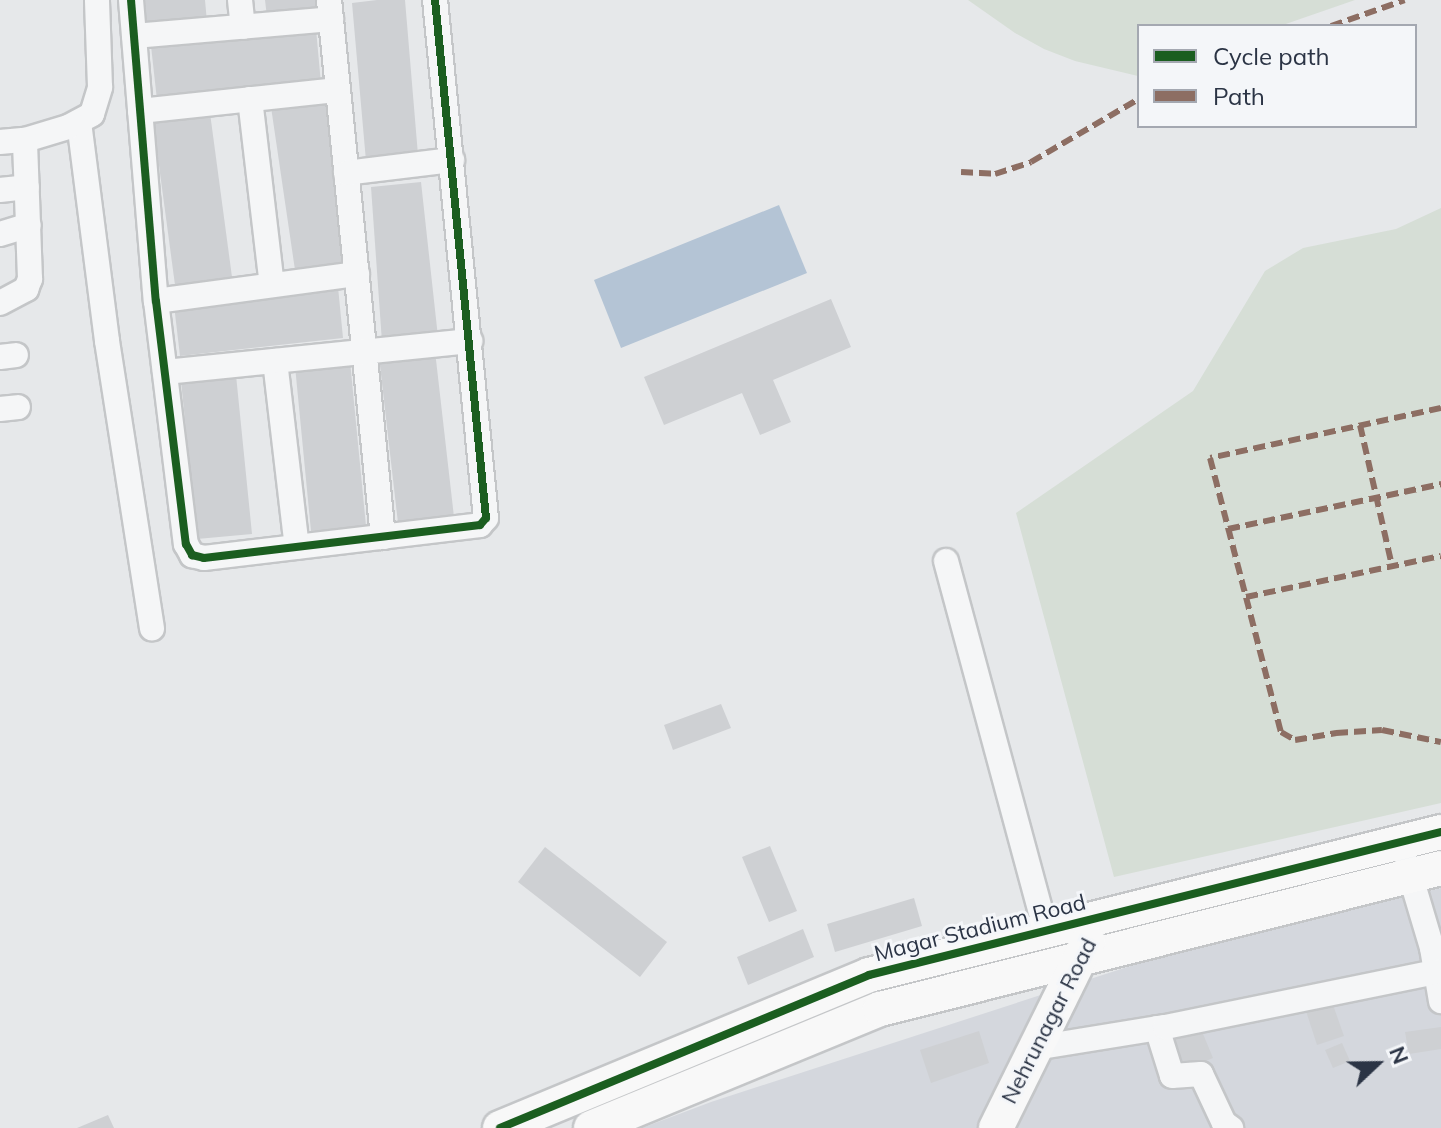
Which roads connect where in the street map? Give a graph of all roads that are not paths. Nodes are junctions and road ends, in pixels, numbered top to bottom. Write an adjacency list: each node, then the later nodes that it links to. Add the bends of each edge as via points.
1 (97, 0): 11 (street, via 100,87 92,114)
2 (131, 0): 7 (street)
3 (240, 0): 6 (street)
4 (435, 0): 14 (street)
5 (330, 10): 6 (street); 8 (street)
6 (243, 27): 7 (street)
7 (134, 36): 10 (street)
8 (338, 90): 9 (street); 15 (street)
9 (250, 99): 10 (street); 21 (street)
10 (140, 111): 22 (street)
11 (79, 122): 12 (street); 31 (street)
12 (25, 140): 13 (street); 16 (street)
13 (0, 142)
14 (452, 160): 15 (street); 24 (street)
15 (346, 173): 20 (street)
16 (27, 187): 17 (street); 18 (street)
17 (0, 190)
18 (29, 225): 19 (street); 23 (street, via 30,279 26,289)
19 (0, 234)
20 (357, 274): 21 (street); 25 (street)
21 (272, 285): 22 (street)
22 (156, 301): 27 (street)
23 (0, 303)
24 (470, 341): 25 (street); 28 (street, via 486,518 480,525)
25 (364, 353): 26 (street); 28 (street)
26 (275, 361): 27 (street); 29 (street)
27 (165, 372): 29 (street, via 186,544 192,555)
28 (383, 537): 29 (street)
29 (297, 547)
30 (946, 561): 36 (street)
31 (152, 628)
32 (1441, 832): 33 (street, Magar Stadium Road)
33 (1399, 842): 34 (street); 35 (street, Magar Stadium Road)
34 (1426, 872): 37 (street); 38 (street)
35 (1102, 915): 36 (street, Magar Stadium Road); 37 (street, Nehrunagar Road)
36 (1045, 929): 42 (street, Magar Stadium Road, via 869,975)
37 (1081, 956): 41 (street, Nehrunagar Road); 43 (street, via 880,1009)
38 (1436, 972): 39 (street); 40 (street)
39 (1441, 1001)
40 (1157, 1028): 41 (street); 45 (street, via 1172,1076 1201,1074)
41 (1035, 1048): 44 (street, Nehrunagar Road)
42 (500, 1128)
43 (591, 1128)
44 (996, 1128)
45 (1231, 1128)

